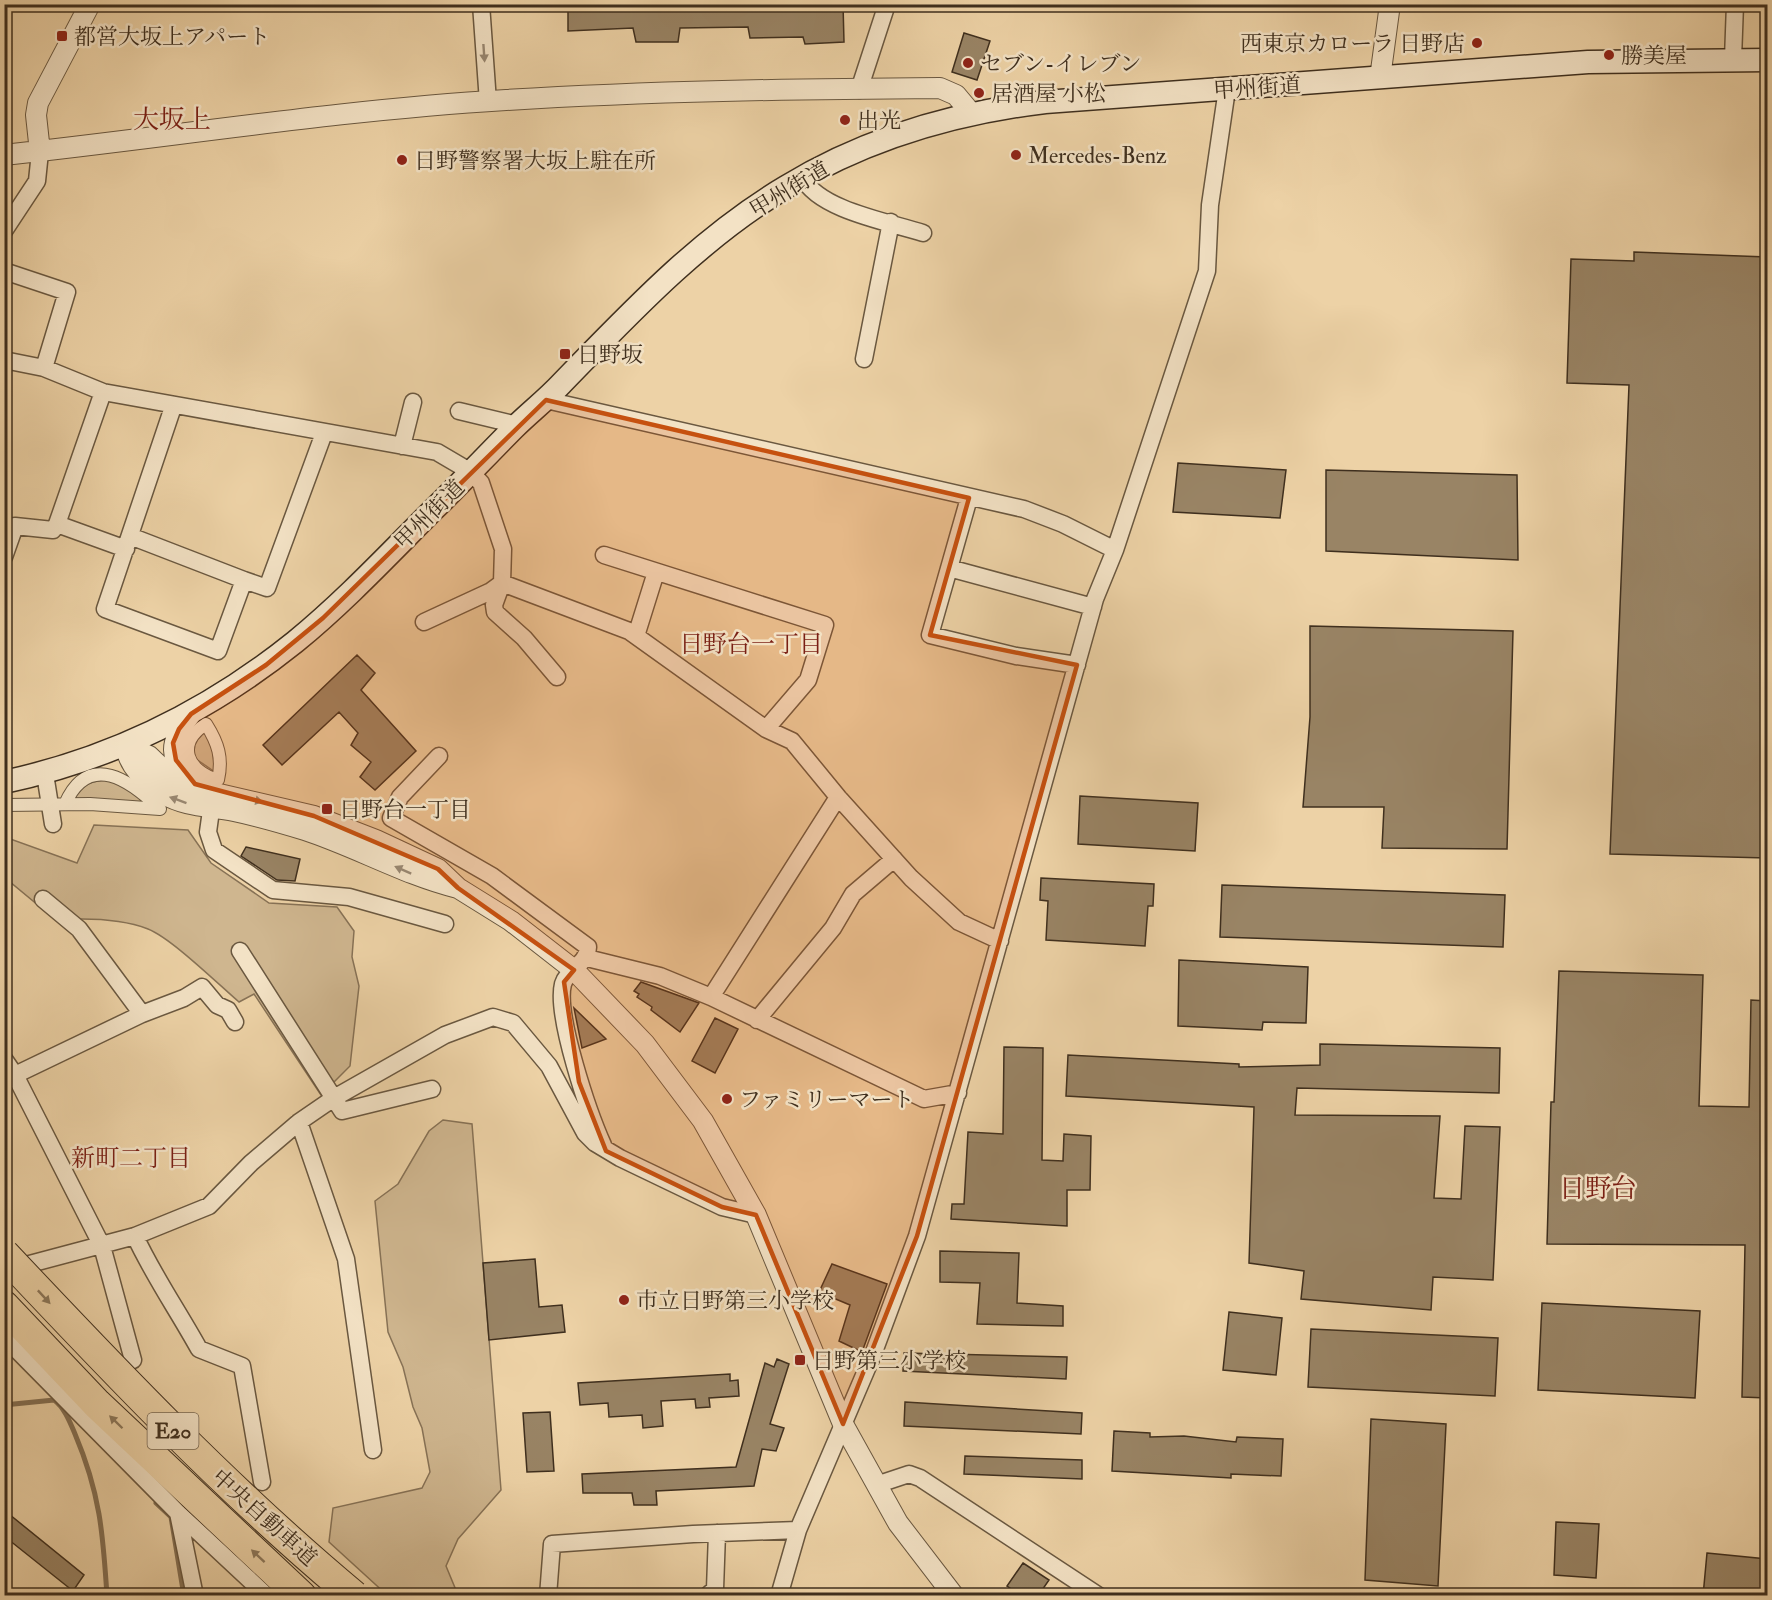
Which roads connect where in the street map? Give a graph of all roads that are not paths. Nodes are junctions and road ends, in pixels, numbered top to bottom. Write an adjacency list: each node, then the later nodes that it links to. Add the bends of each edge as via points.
1 (90, 4): 13 (street, via 38,103)
2 (481, 4): 11 (street, one-way to 11)
3 (887, 4): 10 (street)
4 (1389, 4): 8 (street)
5 (1735, 4): 6 (street)
6 (1732, 59): 7 (main road, 甲州街道); 8 (main road, 甲州街道, via 1588,62)
7 (1767, 60)
8 (1380, 78): 9 (main road, 甲州街道)
9 (1227, 89): 12 (main road, 甲州街道, via 1045,102); 35 (street, via 1210,206 1207,271)
10 (859, 90): 11 (street, via 599,95); 12 (street, via 939,88 956,95)
11 (488, 102): 13 (street, via 376,111)
12 (971, 114): 15 (main road, 甲州街道, via 880,142)
13 (40, 152): 14 (street); 17 (street, via 38,181)
14 (4, 155)
15 (803, 178): 16 (street, via 808,188 833,204); 24 (main road, 甲州街道, via 751,210 674,271)
16 (891, 222): 18 (street); 20 (street)
17 (4, 231)
18 (923, 232)
19 (4, 271): 22 (street, via 67,292)
20 (864, 359)
21 (4, 360): 22 (street)
22 (44, 368): 23 (street)
23 (103, 392): 26 (street); 33 (street)
24 (546, 400): 28 (main road, 甲州街道); 32 (street)
25 (413, 402): 30 (street)
26 (173, 407): 29 (street); 34 (street)
27 (459, 411): 28 (street)
28 (518, 425): 31 (main road, 甲州街道)
29 (324, 433): 30 (street); 40 (street, via 267,588)
30 (402, 446): 31 (street, via 437,452)
31 (471, 472): 41 (street, via 481,483 503,549); 47 (main road, 甲州街道, via 323,618 266,665)
32 (969, 498): 35 (street, via 1024,509); 38 (street)
33 (57, 524): 34 (street); 37 (street, via 53,530 15,526)
34 (128, 543): 40 (street); 40 (street, via 105,609 218,651)
35 (1115, 550): 42 (street)
36 (604, 555): 39 (street)
37 (4, 557)
38 (949, 568): 42 (street); 45 (street, via 930,635 1016,656)
39 (656, 572): 44 (street); 48 (street, via 825,625 808,680)
40 (243, 580)
41 (502, 583): 43 (street); 44 (street); 46 (street, via 495,612 524,638)
42 (1093, 607): 45 (street)
43 (424, 622)
44 (636, 636): 48 (street)
45 (1077, 665): 61 (street)
46 (556, 677)
47 (191, 714): 49 (main road, 甲州街道); 53 (street, via 172,743 176,759 189,778)
48 (766, 729): 54 (street, via 792,741)
49 (126, 745): 51 (main road, 甲州街道); 53 (street, via 149,756 172,778)
50 (439, 756): 63 (street, via 400,797 391,818 463,857 526,898 588,947)
51 (45, 774): 52 (main road, 甲州街道); 56 (street)
52 (4, 783)
53 (214, 793): 60 (street, via 208,832 214,850 273,890 349,897); 63 (street, via 314,816 438,868 458,888)
54 (838, 798): 58 (street); 64 (street)
55 (4, 805): 56 (street)
56 (57, 805): 56 (street, via 90,804 160,809 126,780 114,776 79,782); 57 (street)
57 (52, 824)
58 (894, 859): 61 (street, via 959,922); 66 (street, via 853,894 833,927)
59 (43, 899): 65 (street, via 79,929)
60 (445, 924)
61 (1000, 941): 71 (street)
62 (240, 951): 72 (street)
63 (580, 964): 64 (street, via 660,976); 74 (street, via 564,982 562,997 589,1113); 75 (street, via 686,1095)
64 (711, 997): 66 (street)
65 (142, 1014): 67 (street, via 202,987 217,1005 228,1010); 69 (street)
66 (757, 1020): 71 (street, via 924,1099)
67 (235, 1022)
68 (4, 1059): 69 (street)
69 (15, 1075): 77 (street)
70 (432, 1089): 72 (street, via 342,1111)
71 (958, 1093): 83 (street, via 916,1236)
72 (334, 1098): 73 (street); 74 (street, via 445,1035 493,1017 513,1023 549,1066 585,1132)
73 (299, 1122): 76 (street, via 209,1206); 84 (street, via 346,1259)
74 (606, 1151): 75 (street, via 722,1207)
75 (756, 1215): 83 (street)
76 (135, 1236): 77 (street); 85 (street, via 153,1274 199,1349 242,1366)
77 (102, 1246): 79 (street); 82 (street)
78 (4, 1254): 93 (highway, 中央自動車道 / E20, one-way to 93, bridge, via 177,1435 290,1542)
79 (4, 1271)
80 (4, 1306): 92 (highway, 中央自動車道 / E20, one-way to 80, via 97,1404)
81 (4, 1337): 87 (street)
82 (134, 1360)
83 (843, 1424): 86 (street); 88 (street)
84 (373, 1450)
85 (262, 1482)
86 (876, 1485): 97 (street, via 912,1544); 98 (street, via 909,1474 920,1478)
87 (178, 1513): 90 (street); 91 (street)
88 (798, 1530): 89 (street); 96 (street)
89 (717, 1533): 94 (street, via 552,1544); 95 (street, via 715,1589)
90 (195, 1596)
91 (267, 1596)
92 (301, 1596)
93 (354, 1596)
94 (548, 1596)
95 (707, 1596)
96 (779, 1596)
97 (954, 1596)
98 (1099, 1596)

